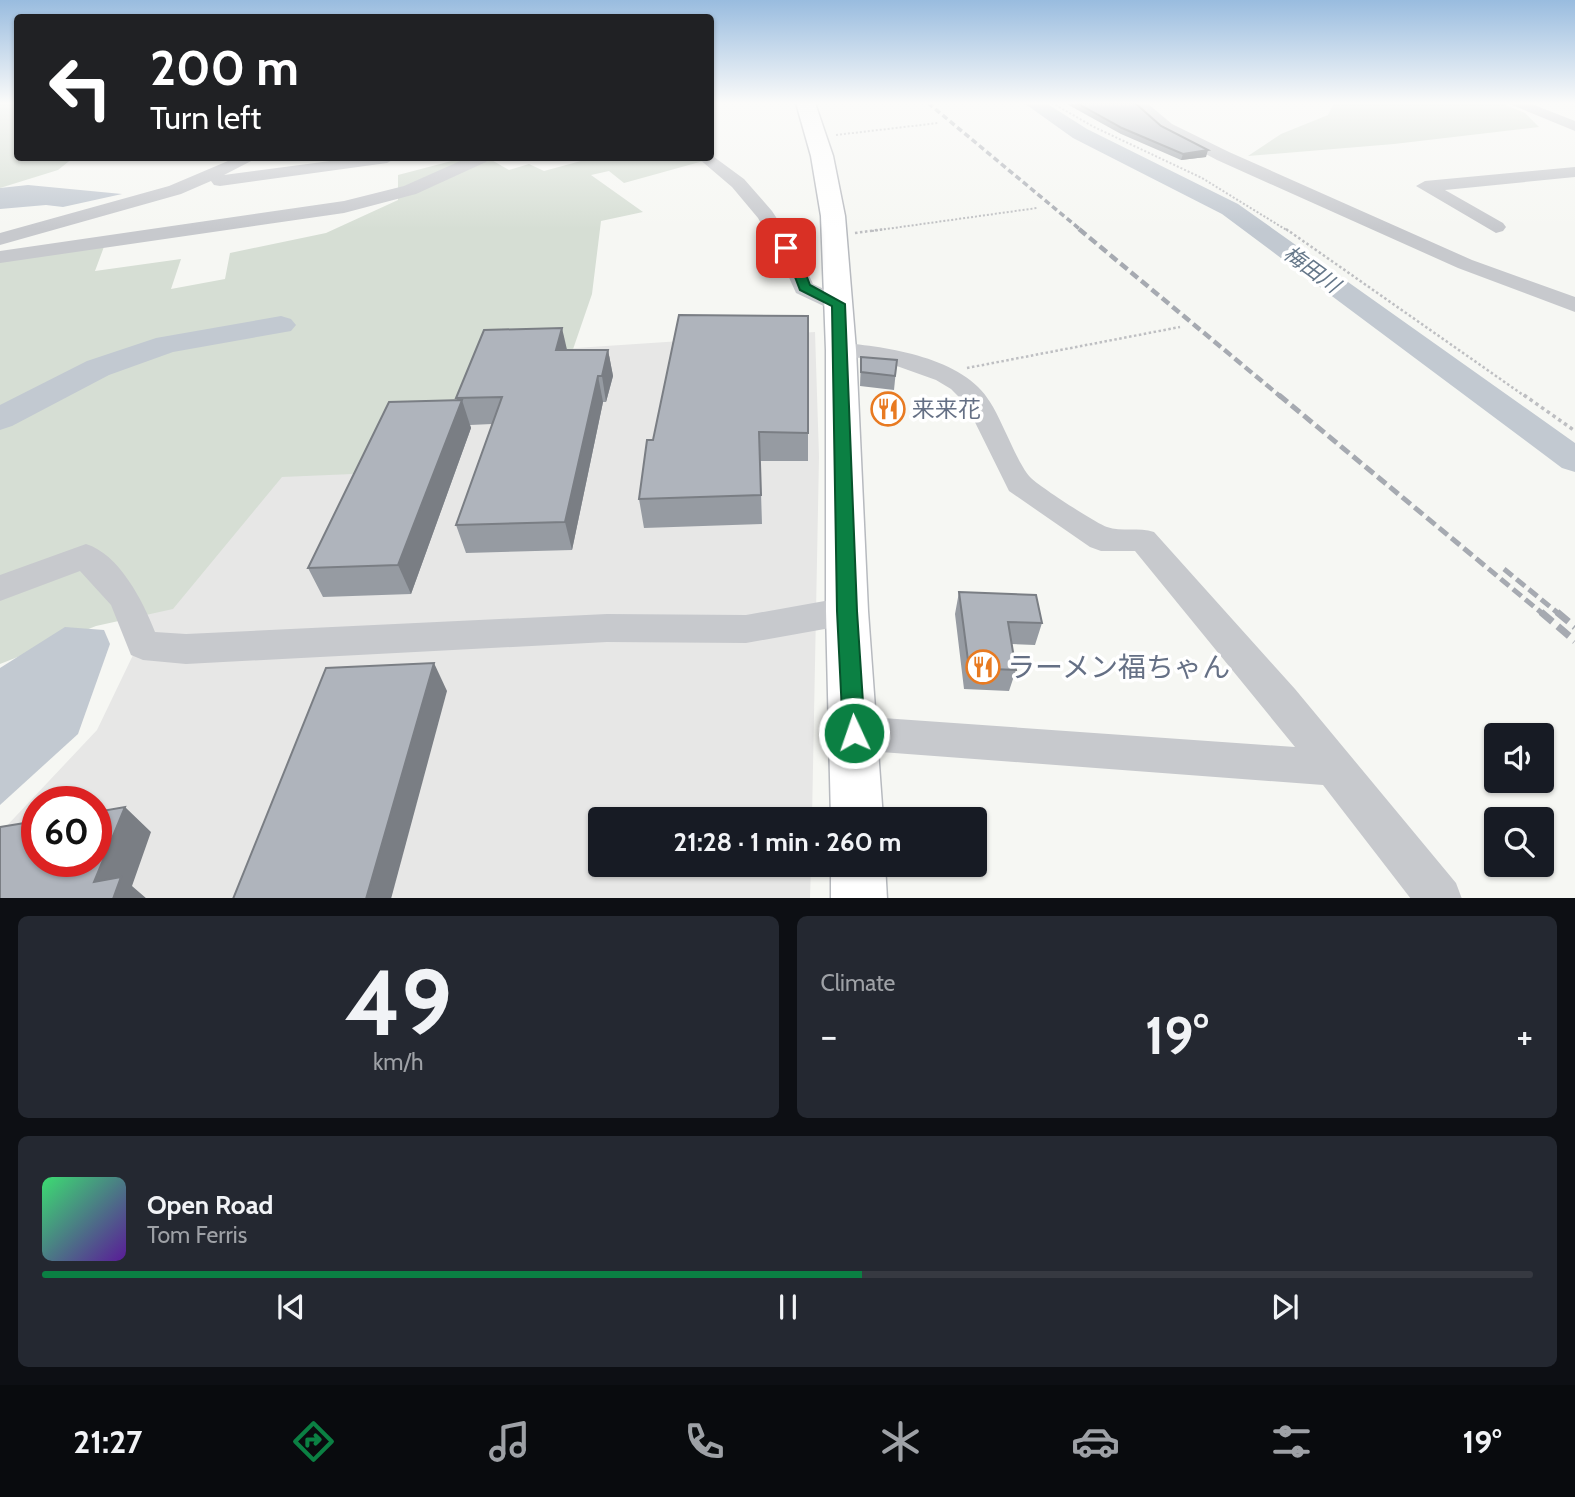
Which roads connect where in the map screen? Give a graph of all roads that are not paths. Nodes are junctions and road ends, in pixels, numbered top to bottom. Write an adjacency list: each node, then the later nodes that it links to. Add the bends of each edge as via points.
1 (818, 145): 12 (main road, via 833,216)
2 (1201, 145): 13 (street, via 1465,264)
3 (241, 161): 8 (street)
4 (366, 161): 8 (street)
5 (473, 161): 11 (street, via 410,190 344,207)
6 (712, 161): 12 (street, via 727,171 764,215 796,264 804,288)
7 (1575, 172): 9 (street, via 1425,186)
8 (182, 187): 10 (street)
9 (1496, 227)
10 (0, 239)
11 (0, 257)
12 (838, 304): 14 (main road)
13 (1575, 305)
14 (841, 350): 16 (main road); 18 (street, via 883,353 960,384 977,401 1019,484 1101,539 1143,540)
15 (0, 588): 16 (street, via 86,556 125,599 143,645 186,649 607,628 746,629)
16 (847, 611): 17 (main road)
17 (854, 733): 18 (street); 19 (main road)
18 (1333, 767): 22 (street)
19 (857, 807)
20 (858, 877): 21 (main road)
21 (859, 898)
22 (1440, 898)

